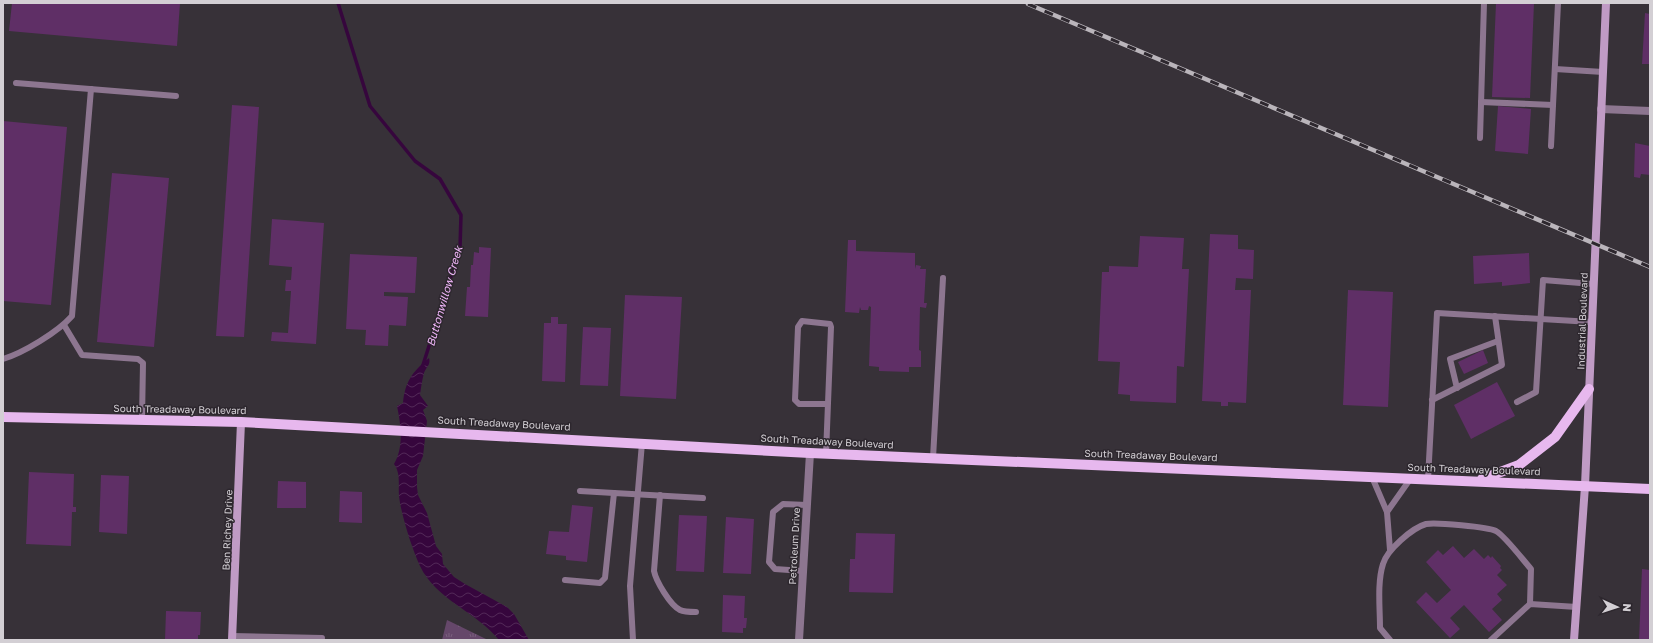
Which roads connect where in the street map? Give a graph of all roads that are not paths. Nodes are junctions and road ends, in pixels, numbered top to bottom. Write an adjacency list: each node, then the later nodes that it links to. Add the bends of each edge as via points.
1 (1484, 3): 9 (lane)
2 (1558, 3): 4 (lane)
3 (1606, 3): 5 (main road, Industrial Boulevard)
4 (1555, 69): 5 (lane); 10 (lane)
5 (1603, 72): 11 (main road, Industrial Boulevard)
6 (16, 83): 7 (lane)
7 (91, 89): 8 (lane); 20 (lane, via 74,305 72,316)
8 (176, 96)
9 (1481, 102): 10 (lane); 13 (lane)
10 (1553, 105): 14 (lane)
11 (1601, 109): 12 (street); 16 (main road, Industrial Boulevard)
12 (1650, 112)
13 (1480, 138)
14 (1551, 146)
15 (944, 278): 34 (lane)
16 (1593, 284): 18 (lane, via 1543,280); 19 (main road, Industrial Boulevard)
17 (1495, 316): 18 (lane); 21 (lane); 25 (lane, via 1436,313)
18 (1540, 320): 19 (lane); 26 (lane, via 1536,392)
19 (1592, 322): 24 (main road, Industrial Boulevard)
20 (64, 325): 22 (lane); 29 (lane, via 82,355 138,359 143,363)
21 (1498, 341): 23 (lane, via 1502,365); 23 (lane, via 1450,359)
22 (3, 359)
23 (1456, 388): 25 (lane)
24 (1589, 389): 38 (main road, via 1555,437 1519,465); 39 (main road, Industrial Boulevard)
25 (1432, 400): 37 (lane)
26 (1517, 402)
27 (828, 404): 27 (lane, via 831,327 826,322 802,321 798,327 795,400 799,404); 33 (lane)
28 (3, 416): 29 (main road, South Treadaway Boulevard)
29 (142, 420): 30 (main road, South Treadaway Boulevard)
30 (241, 422): 31 (main road, South Treadaway Boulevard); 54 (main road, Ben Richey Drive)
31 (642, 443): 32 (main road, South Treadaway Boulevard); 43 (lane)
32 (810, 453): 33 (main road, South Treadaway Boulevard); 46 (street, Petroleum Drive)
33 (826, 454): 34 (main road, South Treadaway Boulevard)
34 (933, 458): 35 (main road, South Treadaway Boulevard)
35 (1372, 477): 36 (main road, South Treadaway Boulevard); 47 (lane)
36 (1411, 478): 37 (main road, South Treadaway Boulevard); 47 (lane)
37 (1428, 479): 38 (main road, South Treadaway Boulevard)
38 (1477, 481): 39 (main road, South Treadaway Boulevard)
39 (1585, 486): 40 (main road, South Treadaway Boulevard); 52 (main road, Industrial Boulevard)
40 (1650, 489)
41 (580, 491): 42 (lane)
42 (614, 493): 43 (lane); 50 (lane, via 605,578 600,583)
43 (638, 494): 44 (lane); 56 (lane, via 630,586)
44 (660, 495): 45 (lane); 53 (lane, via 654,571 656,580 680,611)
45 (703, 498)
46 (807, 505): 49 (street, Petroleum Drive); 49 (lane, via 783,504 773,512 769,562 775,568)
47 (1387, 512): 48 (lane)
48 (1390, 550): 51 (lane, via 1417,528 1428,524 1484,527 1496,531 1531,569); 58 (lane, via 1383,564 1381,577 1380,628)
49 (803, 571): 57 (street, Petroleum Drive)
50 (565, 580)
51 (1530, 604): 52 (lane); 59 (lane)
52 (1577, 607): 60 (main road, Industrial Boulevard)
53 (696, 612)
54 (232, 638): 55 (lane)
55 (322, 638)
56 (633, 640)
57 (799, 640)
58 (1390, 640)
59 (1490, 640)
60 (1574, 640)

